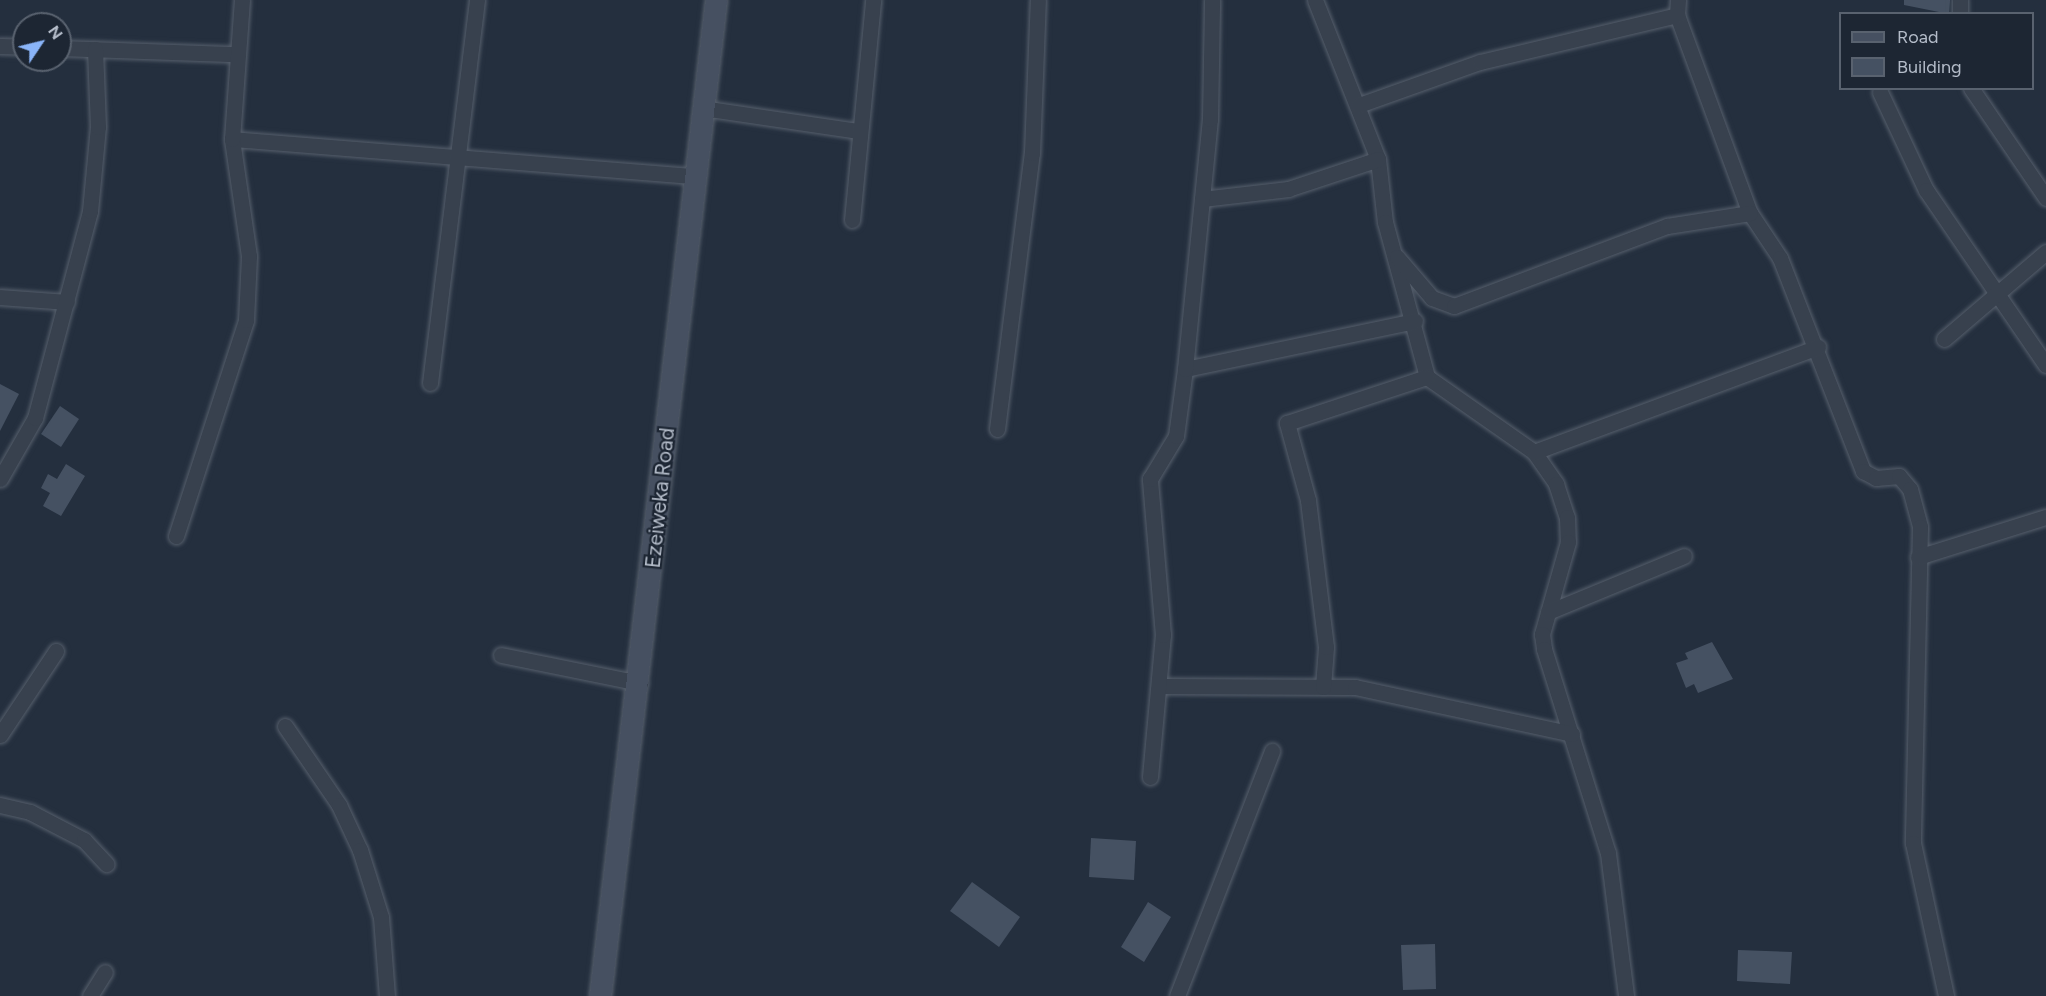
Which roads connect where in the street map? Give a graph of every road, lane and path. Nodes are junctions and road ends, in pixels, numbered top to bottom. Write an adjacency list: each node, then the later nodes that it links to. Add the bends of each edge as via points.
1 (242, 0): 11 (street)
2 (477, 0): 18 (street)
3 (716, 0): 15 (main road, Ezeiweka Road)
4 (873, 0): 16 (street)
5 (1038, 0): 37 (street, via 1032,153)
6 (1212, 0): 22 (street)
7 (1315, 0): 14 (street)
8 (1678, 7): 14 (street, via 1480,62); 23 (street)
9 (72, 48): 10 (street)
10 (95, 49): 11 (street); 29 (street, via 98,128 90,211)
11 (236, 54): 17 (street)
12 (1972, 90): 21 (street)
13 (1880, 92): 27 (street, via 1926,190)
14 (1359, 105): 19 (street)
15 (702, 108): 16 (street); 20 (main road, Ezeiweka Road)
16 (858, 131): 24 (street)
17 (232, 139): 18 (street); 41 (street, via 249,256 246,320)
18 (460, 153): 20 (street); 36 (street)
19 (1378, 159): 22 (street, via 1288,189); 25 (street)
20 (694, 176): 47 (main road, Ezeiweka Road)
21 (2046, 198)
22 (1202, 199): 34 (street)
23 (1750, 213): 25 (street, via 1667,226 1454,306 1432,298); 32 (street, via 1780,258)
24 (852, 220)
25 (1391, 250): 30 (street)
26 (2046, 252): 27 (street)
27 (1998, 293): 31 (street); 33 (street)
28 (0, 297): 29 (street)
29 (67, 302): 39 (street, via 35,418)
30 (1415, 321): 34 (street); 35 (street)
31 (1944, 339)
32 (1818, 347): 38 (street); 43 (street, via 1863,471 1876,478 1899,476 1910,489 1920,527)
33 (2046, 365)
34 (1185, 369): 48 (street, via 1176,436 1150,480 1162,605)
35 (1426, 377): 38 (street); 49 (street, via 1287,423 1308,500 1326,647)
36 (430, 383)
37 (997, 429)
38 (1534, 452): 44 (street, via 1556,484 1567,517 1568,542)
39 (0, 479)
40 (2046, 517): 43 (street)
41 (176, 536)
42 (1684, 556): 44 (street)
43 (1918, 557): 63 (street, via 1913,843)
44 (1548, 612): 51 (street, via 1544,649)
45 (56, 651): 52 (street)
46 (501, 656): 47 (street)
47 (640, 683): 60 (main road, Ezeiweka Road)
48 (1159, 686): 49 (street); 54 (street)
49 (1323, 687): 51 (street, via 1355,687)
50 (285, 726): 59 (street, via 339,805 360,850 381,917)
51 (1572, 734): 62 (street, via 1608,853)
52 (0, 735)
53 (1272, 751): 61 (street)
54 (1150, 777)
55 (0, 805): 56 (street, via 30,812 84,840)
56 (106, 864)
57 (105, 972): 58 (street)
58 (90, 996)
59 (387, 996)
60 (600, 996)
61 (1177, 996)
62 (1626, 996)
63 (1946, 996)

